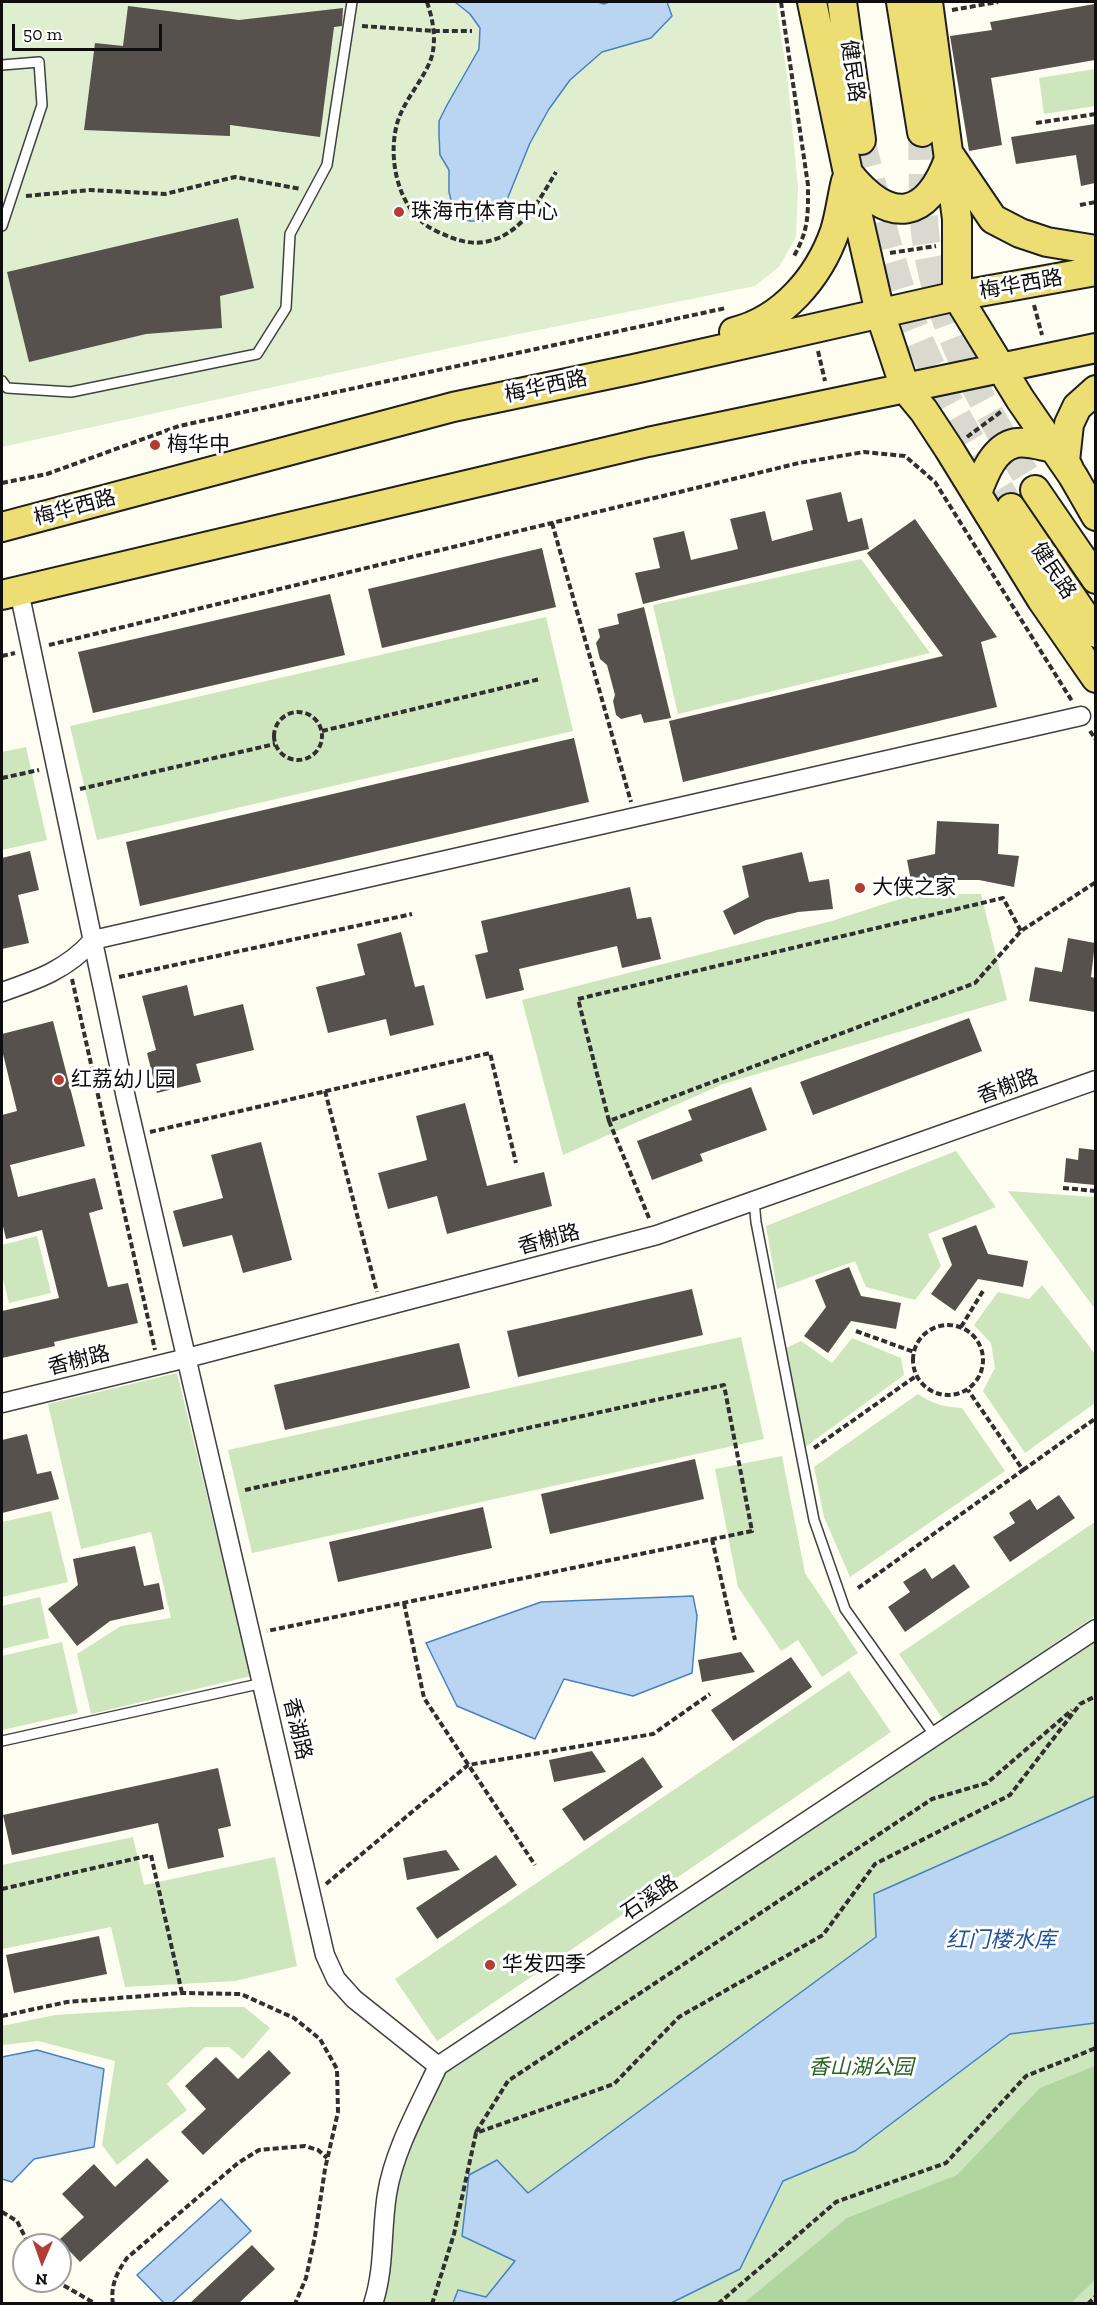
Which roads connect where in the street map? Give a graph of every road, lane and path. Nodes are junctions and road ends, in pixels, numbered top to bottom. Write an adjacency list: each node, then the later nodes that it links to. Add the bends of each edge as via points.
1 (352, 2): 9 (lane)
2 (427, 2): 10 (path)
3 (781, 2): 26 (path, via 808,185 805,235)
4 (812, 2): 19 (main road)
5 (842, 2): 16 (main road, 健民路)
6 (901, 2): 15 (main road)
7 (998, 2): 8 (path)
8 (929, 8): 17 (main road)
9 (348, 25): 10 (path); 20 (lane, via 327,165)
10 (434, 31): 11 (path); 18 (path, via 431,57 396,128 396,178 407,203 426,226 458,241 483,244 501,237 524,221)
11 (472, 31)
12 (2, 65): 21 (lane, via 39,62 42,105)
13 (1095, 114): 14 (path)
14 (1036, 123)
15 (922, 132)
16 (861, 140)
17 (950, 156): 19 (main road, via 936,188 928,199 914,207 883,205 862,192); 25 (main road, via 993,219 1047,242); 28 (main road, via 957,219)
18 (556, 172)
19 (848, 173): 30 (main road); 33 (main road, via 835,231 813,277 780,310 765,321 688,343)
20 (313, 191): 21 (path, via 235,177 165,194 90,190); 34 (lane, via 290,234 286,308 257,354 71,392 7,388)
21 (12, 197): 24 (lane)
22 (1095, 202): 23 (path)
23 (1080, 205)
24 (2, 226)
25 (1095, 250)
26 (792, 259)
27 (1095, 271): 28 (main road, 梅华西路)
28 (957, 296): 30 (main road, 梅华西路); 32 (main road)
29 (729, 307): 39 (path, via 179,426 46,474)
30 (880, 313): 33 (main road, 梅华西路); 35 (main road)
31 (1095, 348): 32 (main road)
32 (1001, 368): 35 (main road); 37 (main road)
33 (634, 369): 45 (main road, 梅华西路, via 453,407)
34 (2, 381)
35 (905, 388): 41 (main road); 47 (main road, via 648,442)
36 (1095, 390): 38 (main road, via 1077,406 1069,424 1065,460)
37 (1054, 448): 38 (main road); 41 (main road, via 1016,443 1005,448 984,472)
38 (1073, 476): 43 (main road)
39 (2, 483)
40 (1035, 490): 46 (main road, 健民路)
41 (977, 493): 50 (main road)
42 (1011, 508): 48 (main road, 健民路)
43 (1095, 516)
44 (552, 523): 49 (path); 52 (path, via 799,463 864,452 905,456 935,482); 59 (path)
45 (2, 527)
46 (1095, 579)
47 (10, 593): 49 (street, 香湖路)
48 (1095, 633)
49 (31, 650): 56 (street, 香湖路)
50 (1095, 678)
51 (540, 679): 53 (path)
52 (1081, 716): 54 (path); 59 (street)
53 (322, 731): 55 (path, via 320,747 301,760 285,756); 55 (path, via 314,717 291,712 274,728)
54 (1095, 740)
55 (275, 744): 58 (path)
56 (56, 766): 57 (path); 58 (street, 香湖路)
57 (2, 778)
58 (62, 793): 63 (street, 香湖路)
59 (635, 817): 63 (street)
60 (1095, 882): 62 (path)
61 (412, 914): 65 (path)
62 (1021, 931): 69 (path, via 975,983); 69 (path, via 1003,898 578,999)
63 (93, 940): 64 (street); 65 (street, 香湖路)
64 (69, 963): 66 (street); 82 (path)
65 (101, 981): 70 (street, 香湖路)
66 (2, 992)
67 (1095, 1080): 74 (street, 香榭路)
68 (325, 1091): 70 (path); 71 (path, via 490,1053); 77 (path)
69 (609, 1121): 75 (path)
70 (135, 1135): 81 (street, 香湖路)
71 (516, 1163)
72 (1063, 1188): 73 (path)
73 (1095, 1191)
74 (754, 1201): 75 (street, 香榭路); 87 (lane)
75 (657, 1235): 77 (street, 香榭路)
76 (983, 1291): 78 (path)
77 (381, 1307): 81 (street, 香榭路)
78 (960, 1327): 80 (path, via 938,1326 927,1331); 84 (path, via 978,1340 983,1350 982,1372)
79 (856, 1331): 80 (path)
80 (914, 1352): 83 (path)
81 (187, 1358): 82 (street, 香榭路); 94 (street, 香湖路)
82 (158, 1365): 85 (street, 香榭路)
83 (916, 1376): 84 (path, via 933,1392 958,1395); 87 (path)
84 (968, 1390): 88 (path)
85 (2, 1403)
86 (1095, 1418): 88 (path)
87 (802, 1457): 100 (lane, via 814,1520 845,1609)
88 (1023, 1470): 91 (path)
89 (245, 1490): 90 (path, via 724,1385 752,1531)
90 (712, 1539): 92 (path); 95 (path)
91 (858, 1588)
92 (404, 1602): 94 (path); 102 (path, via 424,1698)
93 (1095, 1629): 100 (street, 石溪路)
94 (252, 1634): 96 (street, 香湖路)
95 (735, 1640)
96 (263, 1683): 101 (lane); 105 (street, 香湖路)
97 (710, 1694): 102 (path, via 653,1734)
98 (1095, 1696): 99 (path)
99 (1080, 1704): 110 (path, via 987,1783 932,1798 508,2081); 110 (path, via 1010,1795 875,1864 823,1935 679,2017 614,2084)
100 (935, 1736): 109 (street, 石溪路)
101 (2, 1741)
102 (468, 1765): 103 (path); 105 (path)
103 (535, 1865)
104 (2, 1889): 106 (path, via 151,1856)
105 (312, 1896): 109 (street, 香湖路, via 325,1955 336,1979 354,1999)
106 (182, 1993): 107 (path, via 67,2002); 111 (path, via 241,1994 294,2018 320,2039 337,2069 338,2112)
107 (2, 2016)
108 (1095, 2048): 121 (path, via 1026,2076 945,2163 836,2202)
109 (438, 2066): 119 (street, via 392,2172)
110 (476, 2133): 120 (path, via 454,2234)
111 (327, 2158): 117 (path, via 318,2150 295,2146 260,2150 238,2163 127,2258 116,2274); 118 (path, via 315,2236)
112 (2, 2212): 113 (path, via 17,2221)
113 (23, 2233)
114 (72, 2290): 116 (path)
115 (1095, 2296): 122 (path)
116 (96, 2304)
117 (113, 2304)
118 (296, 2304)
119 (373, 2304)
120 (432, 2304)
121 (718, 2304)
122 (1088, 2304)

